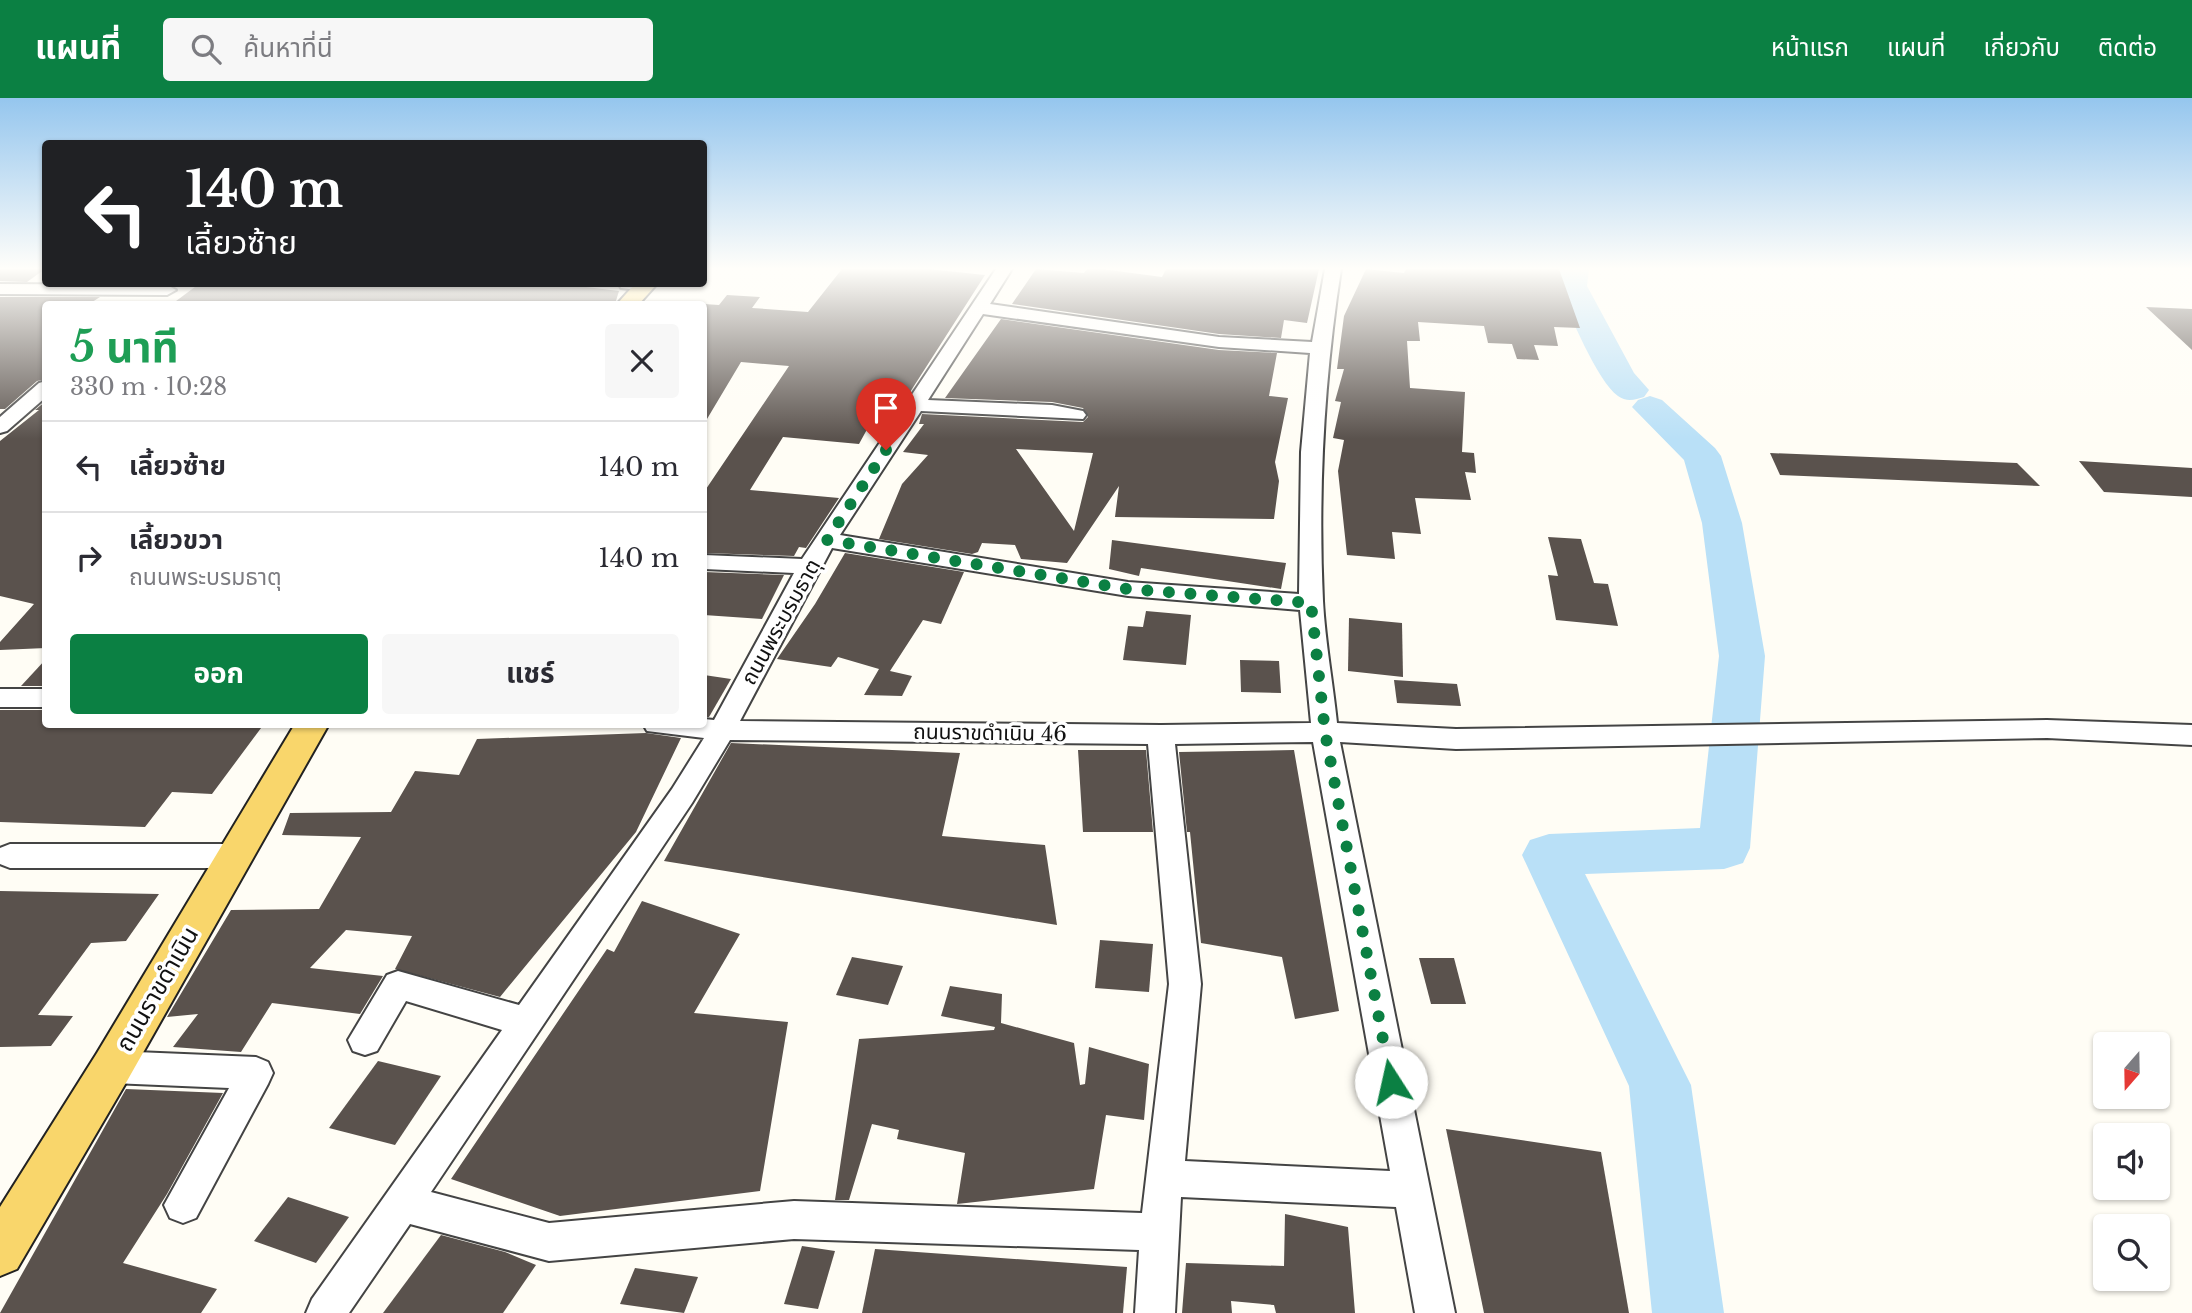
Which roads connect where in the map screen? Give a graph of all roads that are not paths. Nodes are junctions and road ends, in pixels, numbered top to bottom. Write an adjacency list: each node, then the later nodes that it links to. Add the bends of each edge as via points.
1 (968, 326): 6 (street, ถนนพระบรมธาตุ)
2 (1104, 326): 4 (street, via 1219,342)
3 (1324, 326): 4 (street)
4 (1320, 348): 12 (street, via 1311,452)
5 (42, 390): 8 (street)
6 (916, 405): 7 (street); 9 (street, ถนนพระบรมธาตุ)
7 (1076, 415)
8 (0, 427)
9 (827, 540): 11 (street, ถนนพระบรมธาตุ); 12 (street, via 1128,589)
10 (707, 562): 11 (street)
11 (809, 566): 17 (street, ถนนพระบรมธาตุ)
12 (1311, 603): 18 (street)
13 (0, 698): 14 (street)
14 (42, 698)
15 (310, 728): 22 (main road, ถนนราขดำเนิน)
16 (700, 728): 17 (street, ถนนราขดำเนิน 46)
17 (722, 730): 19 (street, ถนนราขดำเนิน 46); 23 (street, ถนนพระบรมธาตุ, via 682,796)
18 (1325, 732): 19 (street, ถนนราขดำเนิน 46); 20 (street, ถนนราขดำเนิน 46, via 1456,739 2047,729); 27 (street)
19 (1161, 735): 26 (street, via 1185,984)
20 (2192, 735)
21 (10, 856): 22 (street)
22 (233, 856): 25 (main road, ถนนราขดำเนิน)
23 (526, 1022): 24 (street, via 398,985); 28 (street, ถนนพระบรมธาตุ)
24 (365, 1040)
25 (112, 1068): 29 (street, via 256,1073); 31 (main road, ถนนราขดำเนิน)
26 (1165, 1178): 27 (street); 30 (street)
27 (1411, 1190): 34 (street)
28 (401, 1203): 30 (street, via 549,1242 794,1220); 32 (street, ถนนพระบรมธาตุ)
29 (183, 1205)
30 (1159, 1231): 33 (street)
31 (0, 1252)
32 (326, 1313)
33 (1155, 1313)
34 (1434, 1313)

